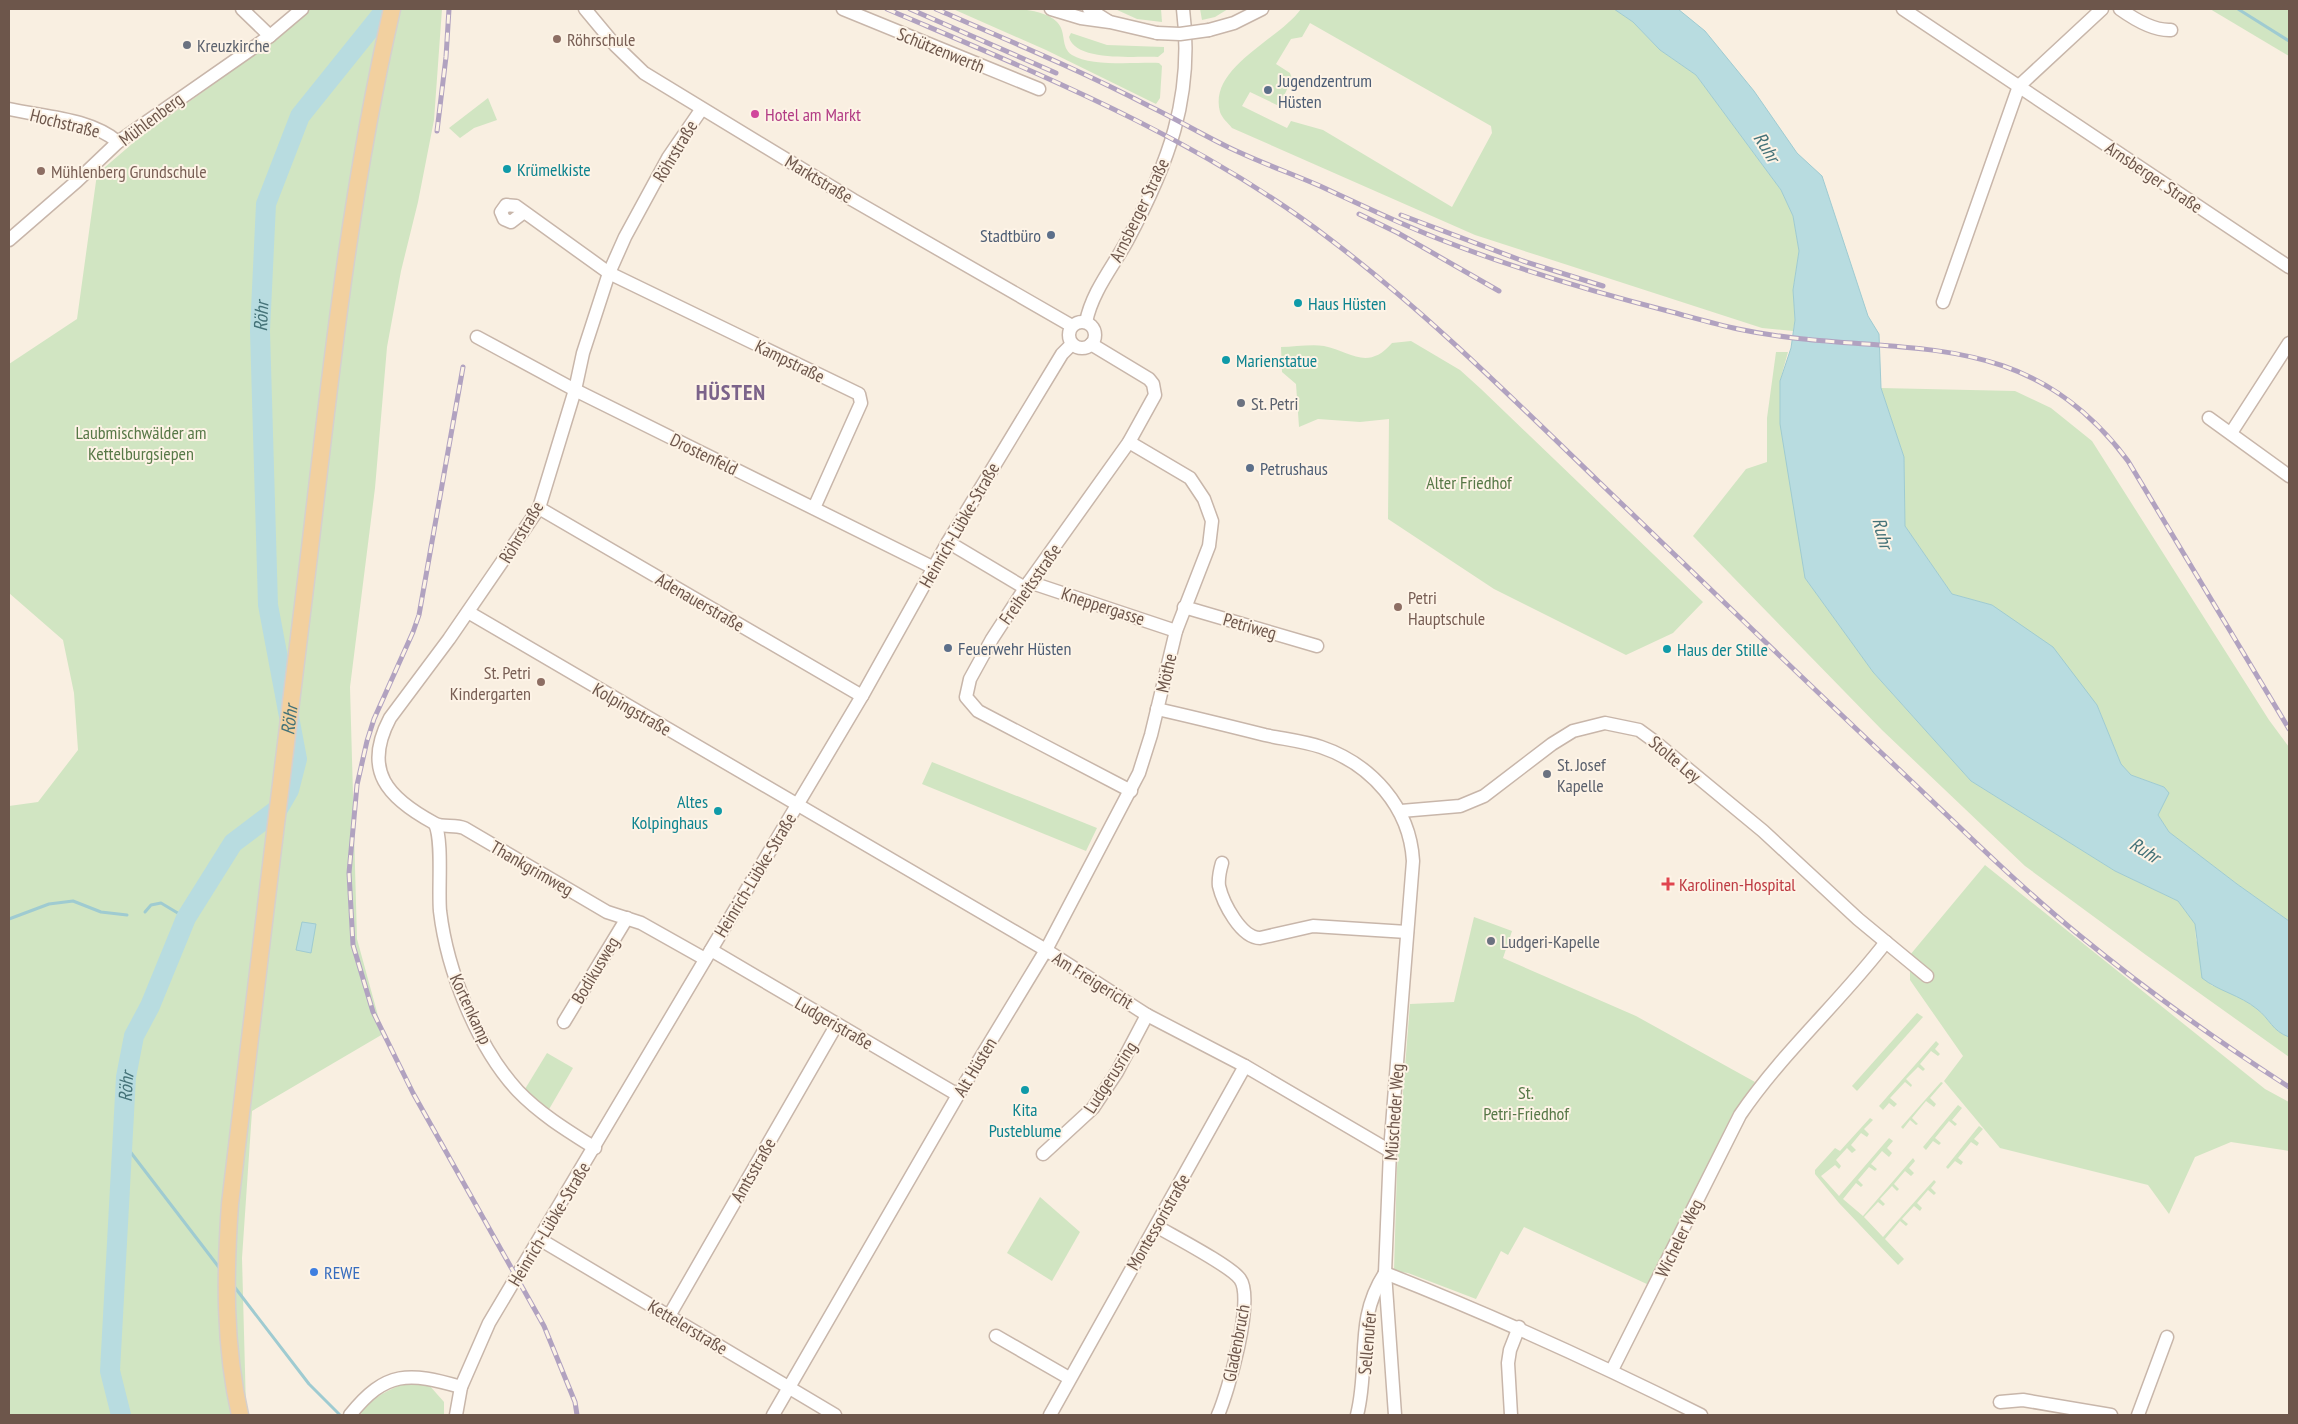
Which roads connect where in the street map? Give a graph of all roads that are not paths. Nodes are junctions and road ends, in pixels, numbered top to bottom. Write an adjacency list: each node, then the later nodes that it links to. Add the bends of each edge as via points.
1 (242, 9): 15 (street)
2 (302, 9): 15 (street, Mühlenberg)
3 (392, 9): 80 (main road, via 365,142 322,442 227,1250 225,1297 229,1350)
4 (586, 9): 19 (street, Marktstraße, via 615,46 644,74)
5 (843, 9): 17 (street, Schützenwerth)
6 (1052, 9): 13 (street)
7 (1089, 9): 13 (street)
8 (1183, 9): 26 (street, Arnsberger Straße, via 1183,90 1171,144 1156,184 1127,242 1090,304)
9 (1262, 9): 13 (street, bridge, via 1234,23 1180,34 1156,33)
10 (1904, 9): 16 (street, Arnsberger Straße)
11 (2102, 9): 16 (street)
12 (2120, 9): 14 (street, via 2160,30)
13 (1110, 22)
14 (2170, 30)
15 (270, 36): 20 (street, Mühlenberg)
16 (2020, 86): 23 (street, Arnsberger Straße); 25 (street)
17 (1039, 89)
18 (9, 109): 20 (street, Hochstraße, via 104,130)
19 (701, 110): 24 (street, Röhrstraße, via 668,158); 27 (street, Marktstraße)
20 (118, 142): 22 (street, Mühlenberg)
21 (524, 212): 24 (street)
22 (9, 240)
23 (2289, 267)
24 (609, 273): 32 (street, Röhrstraße, via 583,353); 38 (street, Kampstraße, via 859,394 862,403)
25 (1943, 302)
26 (1086, 322): 27 (street); 31 (street, via 1096,333)
27 (1072, 326): 30 (street, via 1069,335)
28 (477, 337): 32 (street, Drostenfeld)
29 (2289, 343): 34 (street)
30 (1072, 344): 31 (street, via 1084,348); 39 (street, Heinrich-Lübke-Straße, via 1062,354)
31 (1091, 344): 35 (street, Freiheitsstraße, via 1149,379 1155,389 1152,401)
32 (575, 390): 37 (street, Röhrstraße); 38 (street, Drostenfeld)
33 (2209, 418): 34 (street)
34 (2231, 433): 36 (street)
35 (1129, 442): 41 (street, Freiheitsstraße); 42 (street, Möthe, via 1190,478 1211,512 1212,538)
36 (2289, 476)
37 (539, 508): 43 (street, Röhrstraße); 46 (street, Adenauerstraße)
38 (814, 508): 40 (street, Drostenfeld)
39 (948, 542): 40 (street, Heinrich-Lübke-Straße); 41 (street, Kneppergasse)
40 (934, 568): 46 (street, Heinrich-Lübke-Straße)
41 (1027, 585): 44 (street, Kneppergasse, via 1123,612); 49 (street, Freiheitsstraße, via 992,639 967,687 966,697 972,706)
42 (1184, 607): 44 (street, Möthe); 45 (street, Petriweg)
43 (468, 612): 48 (street, Röhrstraße, via 390,718 380,745); 50 (street, Kolpingstraße)
44 (1176, 631): 47 (street, Möthe)
45 (1316, 646)
46 (862, 696): 50 (street, Heinrich-Lübke-Straße)
47 (1157, 709): 49 (street, Alt Hüsten, via 1148,748); 51 (street, Möthe, via 1306,743 1338,754 1364,770)
48 (378, 763): 52 (street, Thankgrimweg, via 384,784 392,795)
49 (1132, 791): 57 (street, Alt Hüsten)
50 (797, 805): 57 (street, Am Freigericht); 58 (street, Heinrich-Lübke-Straße)
51 (1401, 811): 55 (street, Müscheder Weg, via 1410,832 1413,861); 56 (street, Stolte Ley, via 1472,802 1552,744 1581,728 1605,723 1631,728 1650,737)
52 (435, 824): 54 (street, Thankgrimweg, via 464,828 606,912); 65 (street, Kortenkamp, via 445,942 466,1007 496,1060 520,1093 549,1118)
53 (1222, 863): 55 (street, via 1220,888 1242,931 1252,937 1314,926)
54 (627, 918): 58 (street, Thankgrimweg); 61 (street, Bodikusweg)
55 (1408, 932): 66 (street, Müscheder Weg)
56 (1886, 942): 59 (street, Stolte Ley); 75 (street, Wicheler Weg, via 1762,1083 1735,1123)
57 (1046, 950): 60 (street, Am Freigericht); 64 (street, Alt Hüsten)
58 (708, 955): 62 (street, Ludgeristraße); 65 (street, Heinrich-Lübke-Straße)
59 (1927, 976)
60 (1148, 1015): 63 (street, Am Freigericht); 67 (street, Ludgerusring, via 1093,1108)
61 (564, 1022)
62 (837, 1024): 64 (street, Ludgeristraße); 71 (street, Amtsstraße)
63 (1245, 1066): 66 (street, Am Freigericht); 68 (street, Montessoristraße)
64 (958, 1095): 78 (street, Alt Hüsten)
65 (595, 1148): 69 (street, Heinrich-Lübke-Straße)
66 (1390, 1151): 70 (street, Müscheder Weg)
67 (1043, 1154)
68 (1156, 1226): 76 (street, Montessoristraße); 86 (street, Gladenbruch, via 1233,1271 1244,1284 1245,1299 1238,1343)
69 (540, 1240): 71 (street, Kettelerstraße); 77 (street, Heinrich-Lübke-Straße, via 489,1323)
70 (1385, 1273): 72 (street); 87 (street, Sellenufer, via 1366,1312 1363,1386); 88 (street, Müscheder Weg)
71 (669, 1316): 78 (street, Kettelerstraße)
72 (1519, 1327): 75 (street); 89 (street, via 1508,1356)
73 (996, 1336): 76 (street)
74 (2167, 1337): 92 (street)
75 (1612, 1370): 90 (street)
76 (1069, 1378): 85 (street, Montessoristraße)
77 (461, 1387): 81 (street, via 422,1377 395,1379 369,1394); 82 (street, Heinrich-Lübke-Straße)
78 (789, 1388): 83 (street, Alt Hüsten); 84 (street, Kettelerstraße)
79 (2000, 1402): 91 (street, via 2023,1400)
80 (240, 1415)
81 (350, 1415)
82 (456, 1415)
83 (773, 1415)
84 (835, 1415)
85 (1050, 1415)
86 (1218, 1415)
87 (1357, 1415)
88 (1395, 1415)
89 (1511, 1415)
90 (1701, 1415)
91 (2111, 1415)
92 (2138, 1415)

